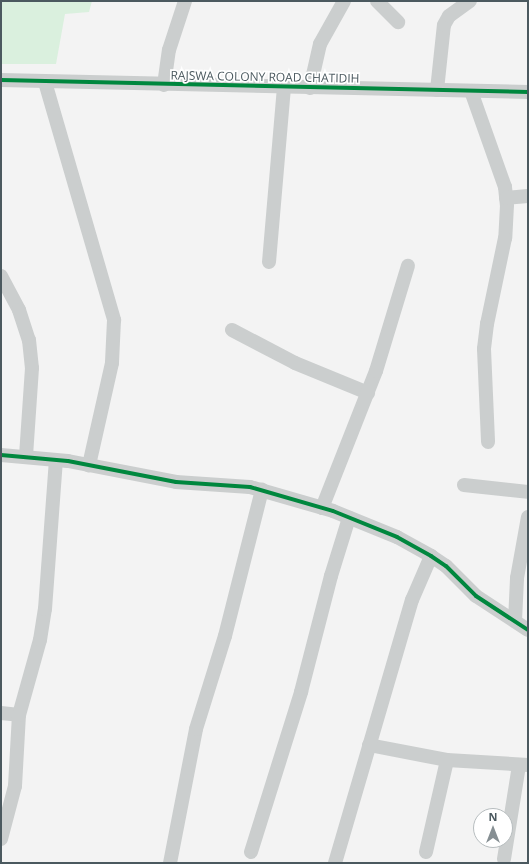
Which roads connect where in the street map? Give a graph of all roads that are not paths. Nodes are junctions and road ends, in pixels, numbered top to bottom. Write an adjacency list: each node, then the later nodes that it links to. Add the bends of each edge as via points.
1 (184, 1): 8 (street, via 169,50)
2 (344, 1): 10 (street, via 320,44)
3 (377, 1): 5 (street)
4 (470, 1): 11 (street, via 449,16 444,25)
5 (398, 22)
6 (1, 80): 7 (street, RAJSWA COLONY ROAD CHATIDIH)
7 (45, 82): 8 (street, RAJSWA COLONY ROAD CHATIDIH); 25 (street, via 114,320 112,363)
8 (164, 85): 9 (street, RAJSWA COLONY ROAD CHATIDIH)
9 (284, 88): 10 (street, RAJSWA COLONY ROAD CHATIDIH); 16 (street)
10 (310, 88): 11 (street, RAJSWA COLONY ROAD CHATIDIH)
11 (437, 90): 12 (street, RAJSWA COLONY ROAD CHATIDIH)
12 (471, 91): 13 (street, RAJSWA COLONY ROAD CHATIDIH); 15 (street)
13 (528, 92)
14 (528, 196): 15 (street)
15 (506, 198): 21 (street, via 504,238 484,350)
16 (269, 262)
17 (408, 266): 20 (street, via 390,331)
18 (1, 276): 23 (street, via 19,310 29,340 32,368)
19 (232, 330): 20 (street, via 295,363)
20 (368, 393): 29 (street)
21 (488, 442)
22 (1, 456): 23 (street)
23 (26, 457): 24 (street)
24 (56, 460): 25 (street); 36 (street, via 45,609 40,640)
25 (90, 465): 27 (street, via 176,482 244,486)
26 (464, 485): 28 (street)
27 (262, 490): 29 (street); 45 (street, via 225,636 196,729)
28 (528, 492)
29 (322, 508): 31 (street)
30 (528, 517): 33 (street, via 517,578)
31 (349, 518): 32 (street, via 397,537); 42 (street, via 301,692)
32 (431, 556): 33 (street, via 446,566 476,596); 37 (street, via 412,600)
33 (515, 621): 34 (street)
34 (528, 630)
35 (1, 714): 36 (street)
36 (19, 715): 40 (street, via 15,786)
37 (369, 745): 38 (street); 46 (street)
38 (447, 760): 39 (street); 43 (street)
39 (524, 765): 44 (street)
40 (5, 812): 41 (street)
41 (1, 839)
42 (251, 852)
43 (426, 852)
44 (504, 859)
45 (170, 863)
46 (335, 863)

